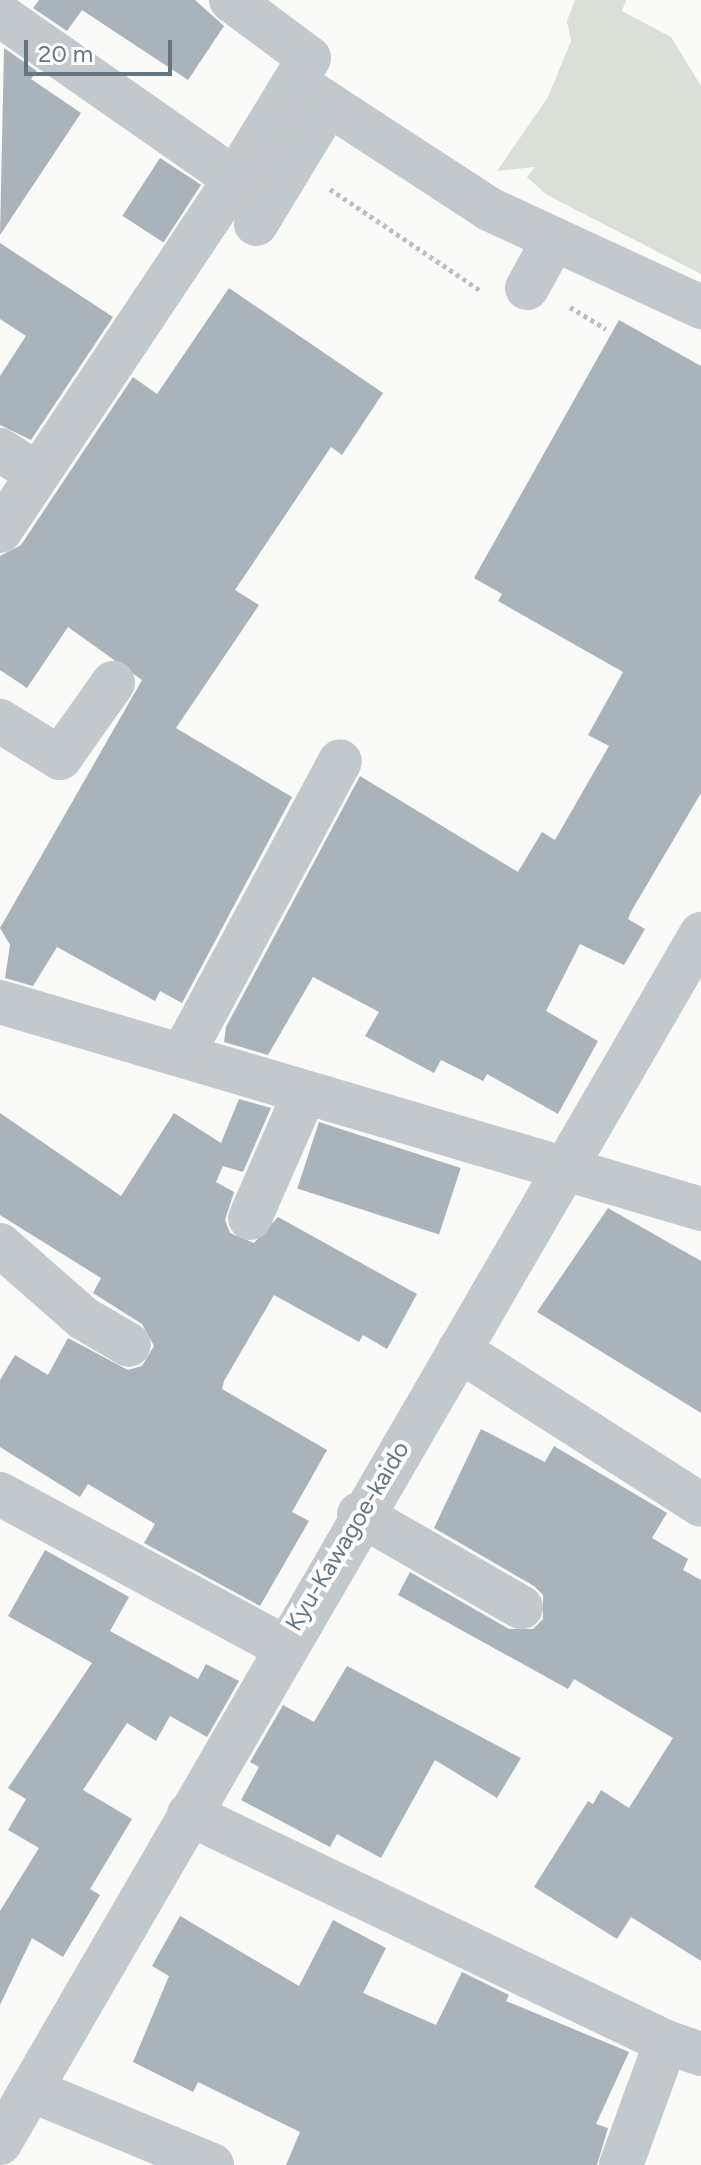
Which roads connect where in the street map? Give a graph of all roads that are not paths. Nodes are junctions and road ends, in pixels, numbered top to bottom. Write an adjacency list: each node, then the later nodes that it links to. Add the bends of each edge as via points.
1 (231, 0): 3 (street, via 309,58)
2 (0, 15): 4 (street)
3 (330, 97): 4 (street); 5 (street); 6 (street, via 444,164)
4 (235, 179): 10 (street)
5 (256, 224)
6 (553, 241): 7 (street); 8 (street)
7 (528, 292)
8 (701, 307)
9 (0, 450): 10 (street)
10 (36, 473): 11 (street)
11 (0, 531)
12 (113, 683): 13 (street, via 60,758)
13 (0, 721)
14 (340, 761): 17 (street)
15 (701, 934): 19 (street, Kyu-Kawagoe-kaido)
16 (0, 1002): 17 (street)
17 (183, 1054): 18 (street)
18 (303, 1097): 19 (street); 21 (street)
19 (566, 1173): 20 (street); 24 (street, Kyu-Kawagoe-kaido)
20 (701, 1209)
21 (250, 1218)
22 (0, 1245): 23 (street, via 83,1318)
23 (129, 1345)
24 (459, 1350): 26 (street); 27 (street, Kyu-Kawagoe-kaido)
25 (0, 1494): 29 (street)
26 (701, 1505)
27 (359, 1514): 28 (street); 29 (street, Kyu-Kawagoe-kaido)
28 (521, 1607)
29 (282, 1646): 30 (street, Kyu-Kawagoe-kaido)
30 (189, 1814): 31 (street); 32 (street, Kyu-Kawagoe-kaido)
31 (684, 2048): 35 (street)
32 (31, 2090): 33 (street, Kyu-Kawagoe-kaido); 34 (street)
33 (3, 2131)
34 (212, 2165)
35 (621, 2165)

